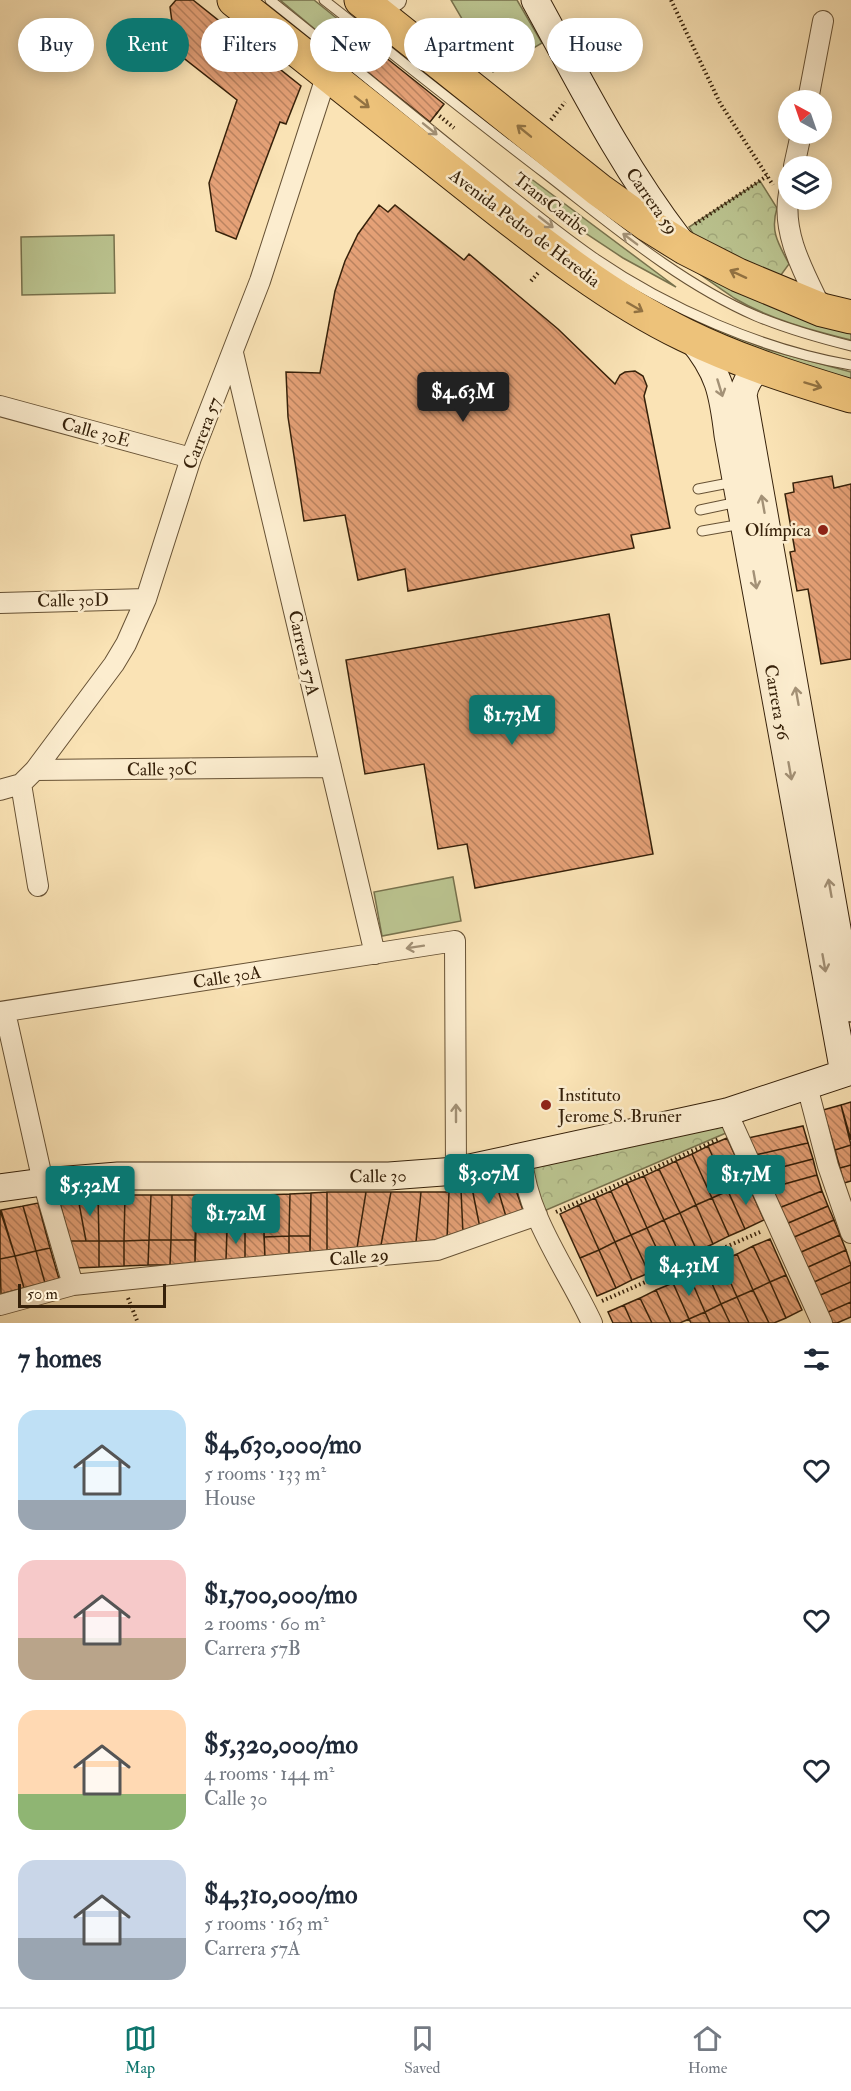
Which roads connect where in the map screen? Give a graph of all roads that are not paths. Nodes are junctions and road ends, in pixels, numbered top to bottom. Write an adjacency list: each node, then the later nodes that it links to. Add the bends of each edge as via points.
1 (234, 0): 7 (highway, Avenida Pedro de Heredia)
2 (270, 0): 19 (lane, TransCaribe, one-way to 19, via 550,225 620,274 707,320 789,350)
3 (324, 0): 17 (lane, TransCaribe, one-way to 3, via 755,316 678,273)
4 (385, 0): 10 (highway, one-way to 4)
5 (535, 0): 9 (street, Carrera 59)
6 (823, 21): 8 (street)
7 (327, 74): 16 (highway, Avenida Pedro de Heredia, one-way to 16, via 547,248 612,293); 18 (street, Carrera 57)
8 (809, 90)
9 (620, 153): 10 (street, Carrera 59, via 622,172 617,181); 12 (street, Carrera 59)
10 (599, 190): 12 (highway, via 648,225)
11 (789, 210): 13 (street, via 790,234)
12 (681, 242): 14 (highway, one-way to 12)
13 (800, 263): 14 (street, via 796,276); 15 (street)
14 (781, 294): 15 (highway)
15 (837, 313)
16 (691, 338): 20 (highway, Avenida Pedro de Heredia); 25 (street, Carrera 56, one-way to 25, via 712,366 724,402)
17 (851, 346)
18 (233, 353): 23 (street, Carrera 57); 30 (street, Carrera 57A)
19 (851, 365)
20 (761, 366): 21 (highway, Avenida Pedro de Heredia, one-way to 21); 36 (street, Carrera 56, one-way to 20, via 743,395 749,377)
21 (851, 396)
22 (0, 406): 23 (street, Calle 30E)
23 (191, 458): 28 (street, Carrera 57)
24 (698, 489): 25 (lane)
25 (740, 502): 26 (lane); 27 (lane); 38 (street, Carrera 56, one-way to 38)
26 (700, 510)
27 (702, 531)
28 (146, 599): 29 (street, Calle 30D); 31 (street, Carrera 57, via 118,658)
29 (0, 603)
30 (331, 767): 31 (street, Calle 30C); 35 (street, Carrera 57A)
31 (35, 770): 32 (street)
32 (21, 784): 33 (street); 34 (street)
33 (0, 789)
34 (38, 886)
35 (375, 954): 37 (street, Calle 30A); 42 (street, Calle 30A, one-way to 35, via 455,941)
36 (851, 1008)
37 (3, 1012): 43 (street)
38 (848, 1072): 39 (street, Calle 30)
39 (807, 1086): 40 (street, Calle 30); 46 (street)
40 (731, 1122): 41 (street, Calle 30); 50 (street)
41 (522, 1158): 42 (street, Calle 30); 45 (street)
42 (456, 1172): 43 (street, Calle 30, via 389,1176 118,1176)
43 (43, 1182): 44 (street, Calle 30); 47 (street)
44 (0, 1188)
45 (538, 1217): 47 (street, Calle 29, via 437,1250); 49 (street)
46 (851, 1233)
47 (73, 1286): 48 (street, Calle 29)
48 (0, 1305)
49 (588, 1316)
50 (822, 1323)

